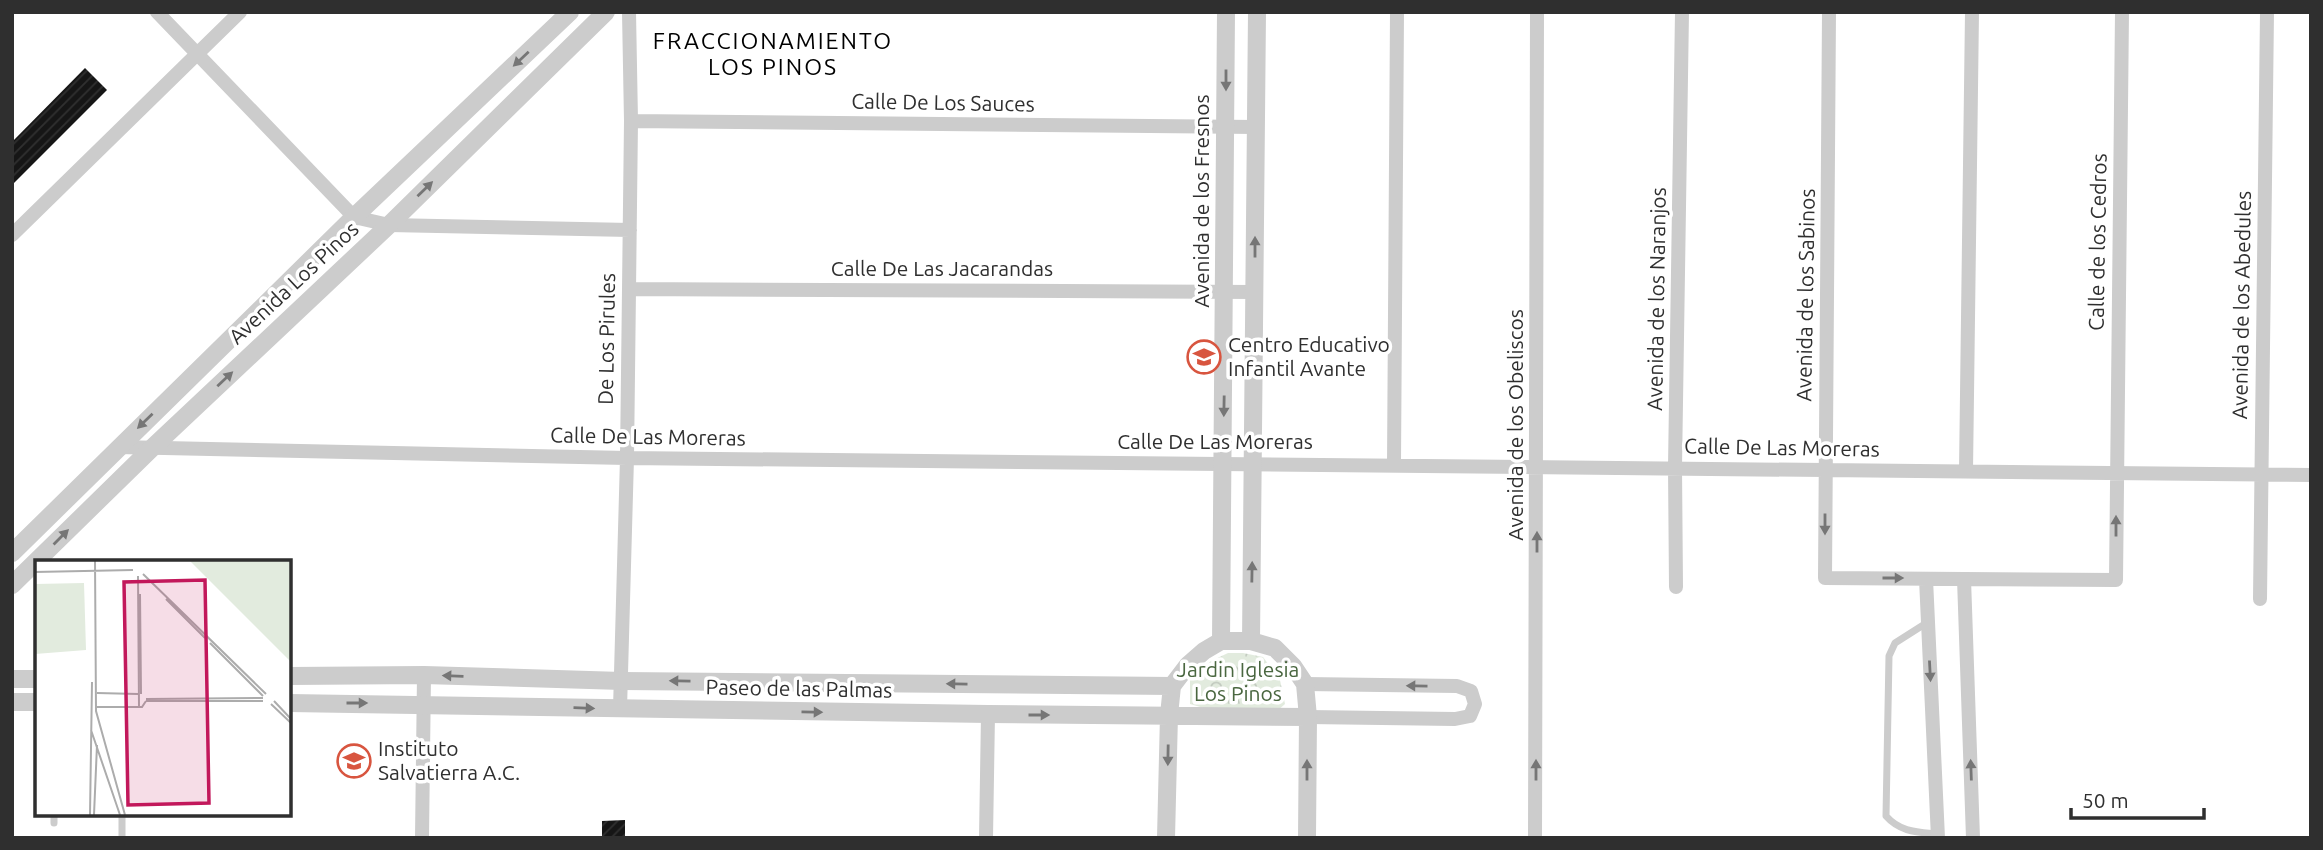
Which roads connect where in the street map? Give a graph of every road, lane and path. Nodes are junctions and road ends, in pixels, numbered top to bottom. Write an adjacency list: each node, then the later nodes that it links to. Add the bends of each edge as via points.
1 (157, 12): 15 (street)
2 (240, 12): 15 (street)
3 (570, 12): 19 (street, Avenida Los Pinos, one-way to 19)
4 (606, 12): 20 (street, Avenida Los Pinos, one-way to 4)
5 (629, 12): 16 (street, De Los Pirules)
6 (1226, 12): 17 (street, Avenida de los Fresnos, one-way to 17)
7 (1257, 12): 18 (street)
8 (1397, 12): 31 (street)
9 (1537, 12): 32 (street, Avenida de los Obeliscos)
10 (1682, 12): 33 (street, Avenida de los Naranjos)
11 (1829, 12): 34 (street, Avenida de los Sabinos)
12 (1972, 12): 35 (street)
13 (2122, 12): 36 (street, Calle de los Cedros)
14 (2267, 12): 37 (street, Avenida de los Abedules)
15 (198, 53): 19 (street); 22 (street)
16 (631, 121): 17 (street, Calle De Los Sauces); 21 (street, De Los Pirules)
17 (1226, 127): 18 (street, Calle De Los Sauces); 24 (street, Avenida de los Fresnos)
18 (1256, 127): 25 (street, one-way to 18)
19 (354, 217): 20 (street); 26 (street, Avenida Los Pinos, one-way to 26)
20 (389, 225): 21 (street); 27 (street, Avenida Los Pinos, one-way to 20)
21 (630, 230): 23 (street, De Los Pirules)
22 (12, 235)
23 (629, 289): 24 (street, Calle De Las Jacarandas); 28 (street, De Los Pirules)
24 (1225, 292): 25 (street, Calle De Las Jacarandas); 29 (street, Avenida de los Fresnos, one-way to 29)
25 (1255, 292): 30 (street)
26 (118, 447): 27 (street, Calle De Las Moreras); 39 (street, Avenida Los Pinos)
27 (152, 447): 28 (street, Calle De Las Moreras); 40 (street, Avenida Los Pinos, one-way to 27)
28 (627, 458): 29 (street, Calle De Las Moreras); 54 (street, De Los Pirules)
29 (1223, 463): 30 (street, Calle De Las Moreras); 48 (street, Avenida de los Fresnos)
30 (1254, 463): 31 (street, Calle De Las Moreras); 49 (street, one-way to 30)
31 (1394, 464): 32 (street, Calle De Las Moreras)
32 (1537, 466): 33 (street, Calle De Las Moreras); 74 (street, Avenida de los Obeliscos, one-way to 32)
33 (1675, 467): 34 (street, Calle De Las Moreras); 45 (street, Avenida de los Naranjos)
34 (1825, 469): 35 (street, Calle De Las Moreras); 42 (street, Avenida de los Sabinos, one-way to 42, via 1825,578)
35 (1966, 471): 36 (street, Calle De Las Moreras)
36 (2117, 472): 37 (street, Calle De Las Moreras); 43 (street, Calle de los Cedros, one-way to 36, via 2116,580)
37 (2260, 474): 38 (street, Calle De Las Moreras); 46 (street, Avenida de los Abedules)
38 (2311, 474)
39 (12, 553)
40 (37, 560)
41 (35, 562): 44 (street, Avenida Los Pinos, one-way to 41)
42 (1926, 579): 43 (street); 47 (street)
43 (1964, 579): 75 (street, one-way to 43)
44 (12, 585)
45 (1676, 587)
46 (2259, 599)
47 (1928, 622): 68 (street, one-way to 68); 68 (lane, via 1895,643 1889,656 1886,816 1906,831)
48 (1221, 641): 49 (street); 56 (street, via 1204,650)
49 (1251, 641): 55 (street, via 1276,648)
50 (424, 675): 51 (street, Paseo de las Palmas); 54 (street, Paseo de las Palmas, one-way to 50); 60 (street)
51 (290, 676)
52 (12, 679): 53 (street)
53 (35, 679)
54 (622, 681): 56 (street, Paseo de las Palmas, one-way to 54); 61 (street, De Los Pirules)
55 (1305, 684): 64 (street); 64 (street, one-way to 55, via 1455,719 1469,716 1475,704 1471,691 1457,686)
56 (1172, 686): 63 (street)
57 (12, 702): 58 (street)
58 (35, 702)
59 (290, 703): 60 (street, Paseo de las Palmas, one-way to 60)
60 (423, 704): 61 (street, Paseo de las Palmas, one-way to 61); 70 (street)
61 (620, 709): 62 (street, Paseo de las Palmas, one-way to 62)
62 (988, 714): 63 (street, Paseo de las Palmas, one-way to 63); 71 (street)
63 (1169, 715): 64 (street, Paseo de las Palmas); 72 (street, one-way to 72)
64 (1308, 717): 73 (street, one-way to 64)
65 (54, 815): 67 (lane)
66 (122, 815): 69 (lane)
67 (54, 822)
68 (1938, 836)
69 (122, 838)
70 (422, 838)
71 (986, 838)
72 (1166, 838)
73 (1307, 838)
74 (1535, 838)
75 (1973, 838)

